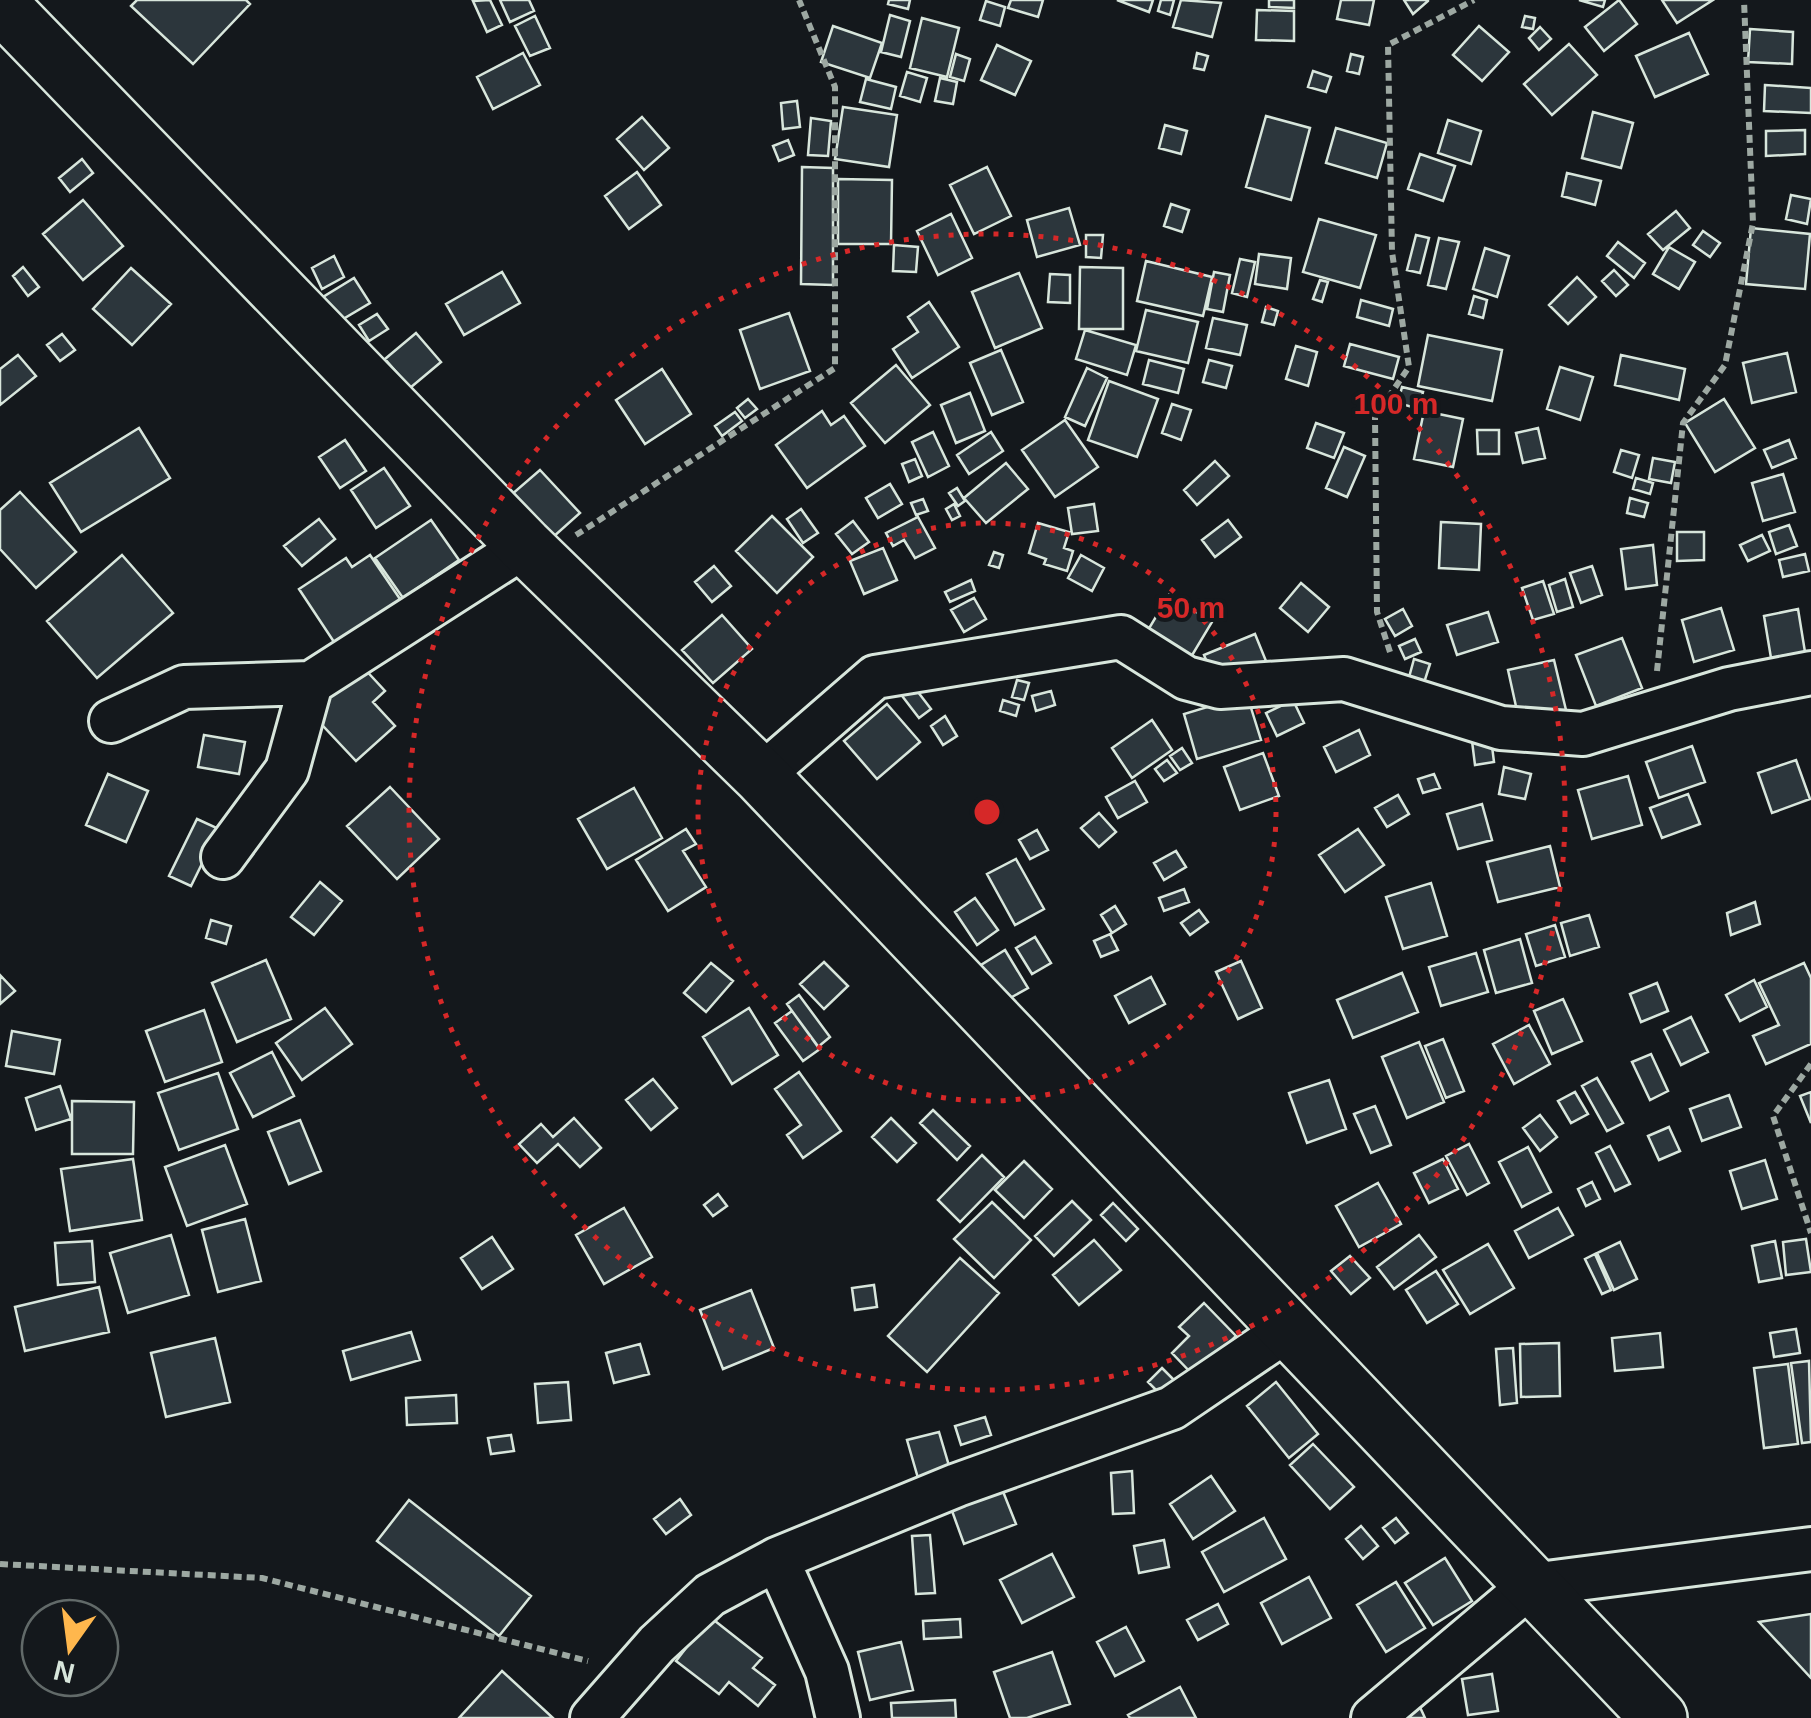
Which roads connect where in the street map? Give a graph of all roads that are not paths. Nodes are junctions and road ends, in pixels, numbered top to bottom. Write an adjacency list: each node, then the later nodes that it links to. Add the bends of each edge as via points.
1 (0, 4): 2 (main road)
2 (532, 552): 4 (street); 6 (main road)
3 (1811, 672): 6 (street, via 1729,689 1583,734 1500,728 1344,678 1220,687 1186,678 1121,637 875,677)
4 (311, 683): 5 (street, via 184,687); 7 (street, via 286,770)
5 (111, 721)
6 (761, 776): 8 (main road)
7 (223, 857)
8 (1287, 1330): 10 (street, via 1172,1408); 11 (main road)
9 (1811, 1549): 11 (street)
10 (777, 1559): 12 (street, via 710,1595); 13 (street, via 827,1671)
11 (1531, 1585): 14 (street); 15 (main road)
12 (592, 1718)
13 (838, 1718)
14 (1374, 1718)
15 (1659, 1718)

